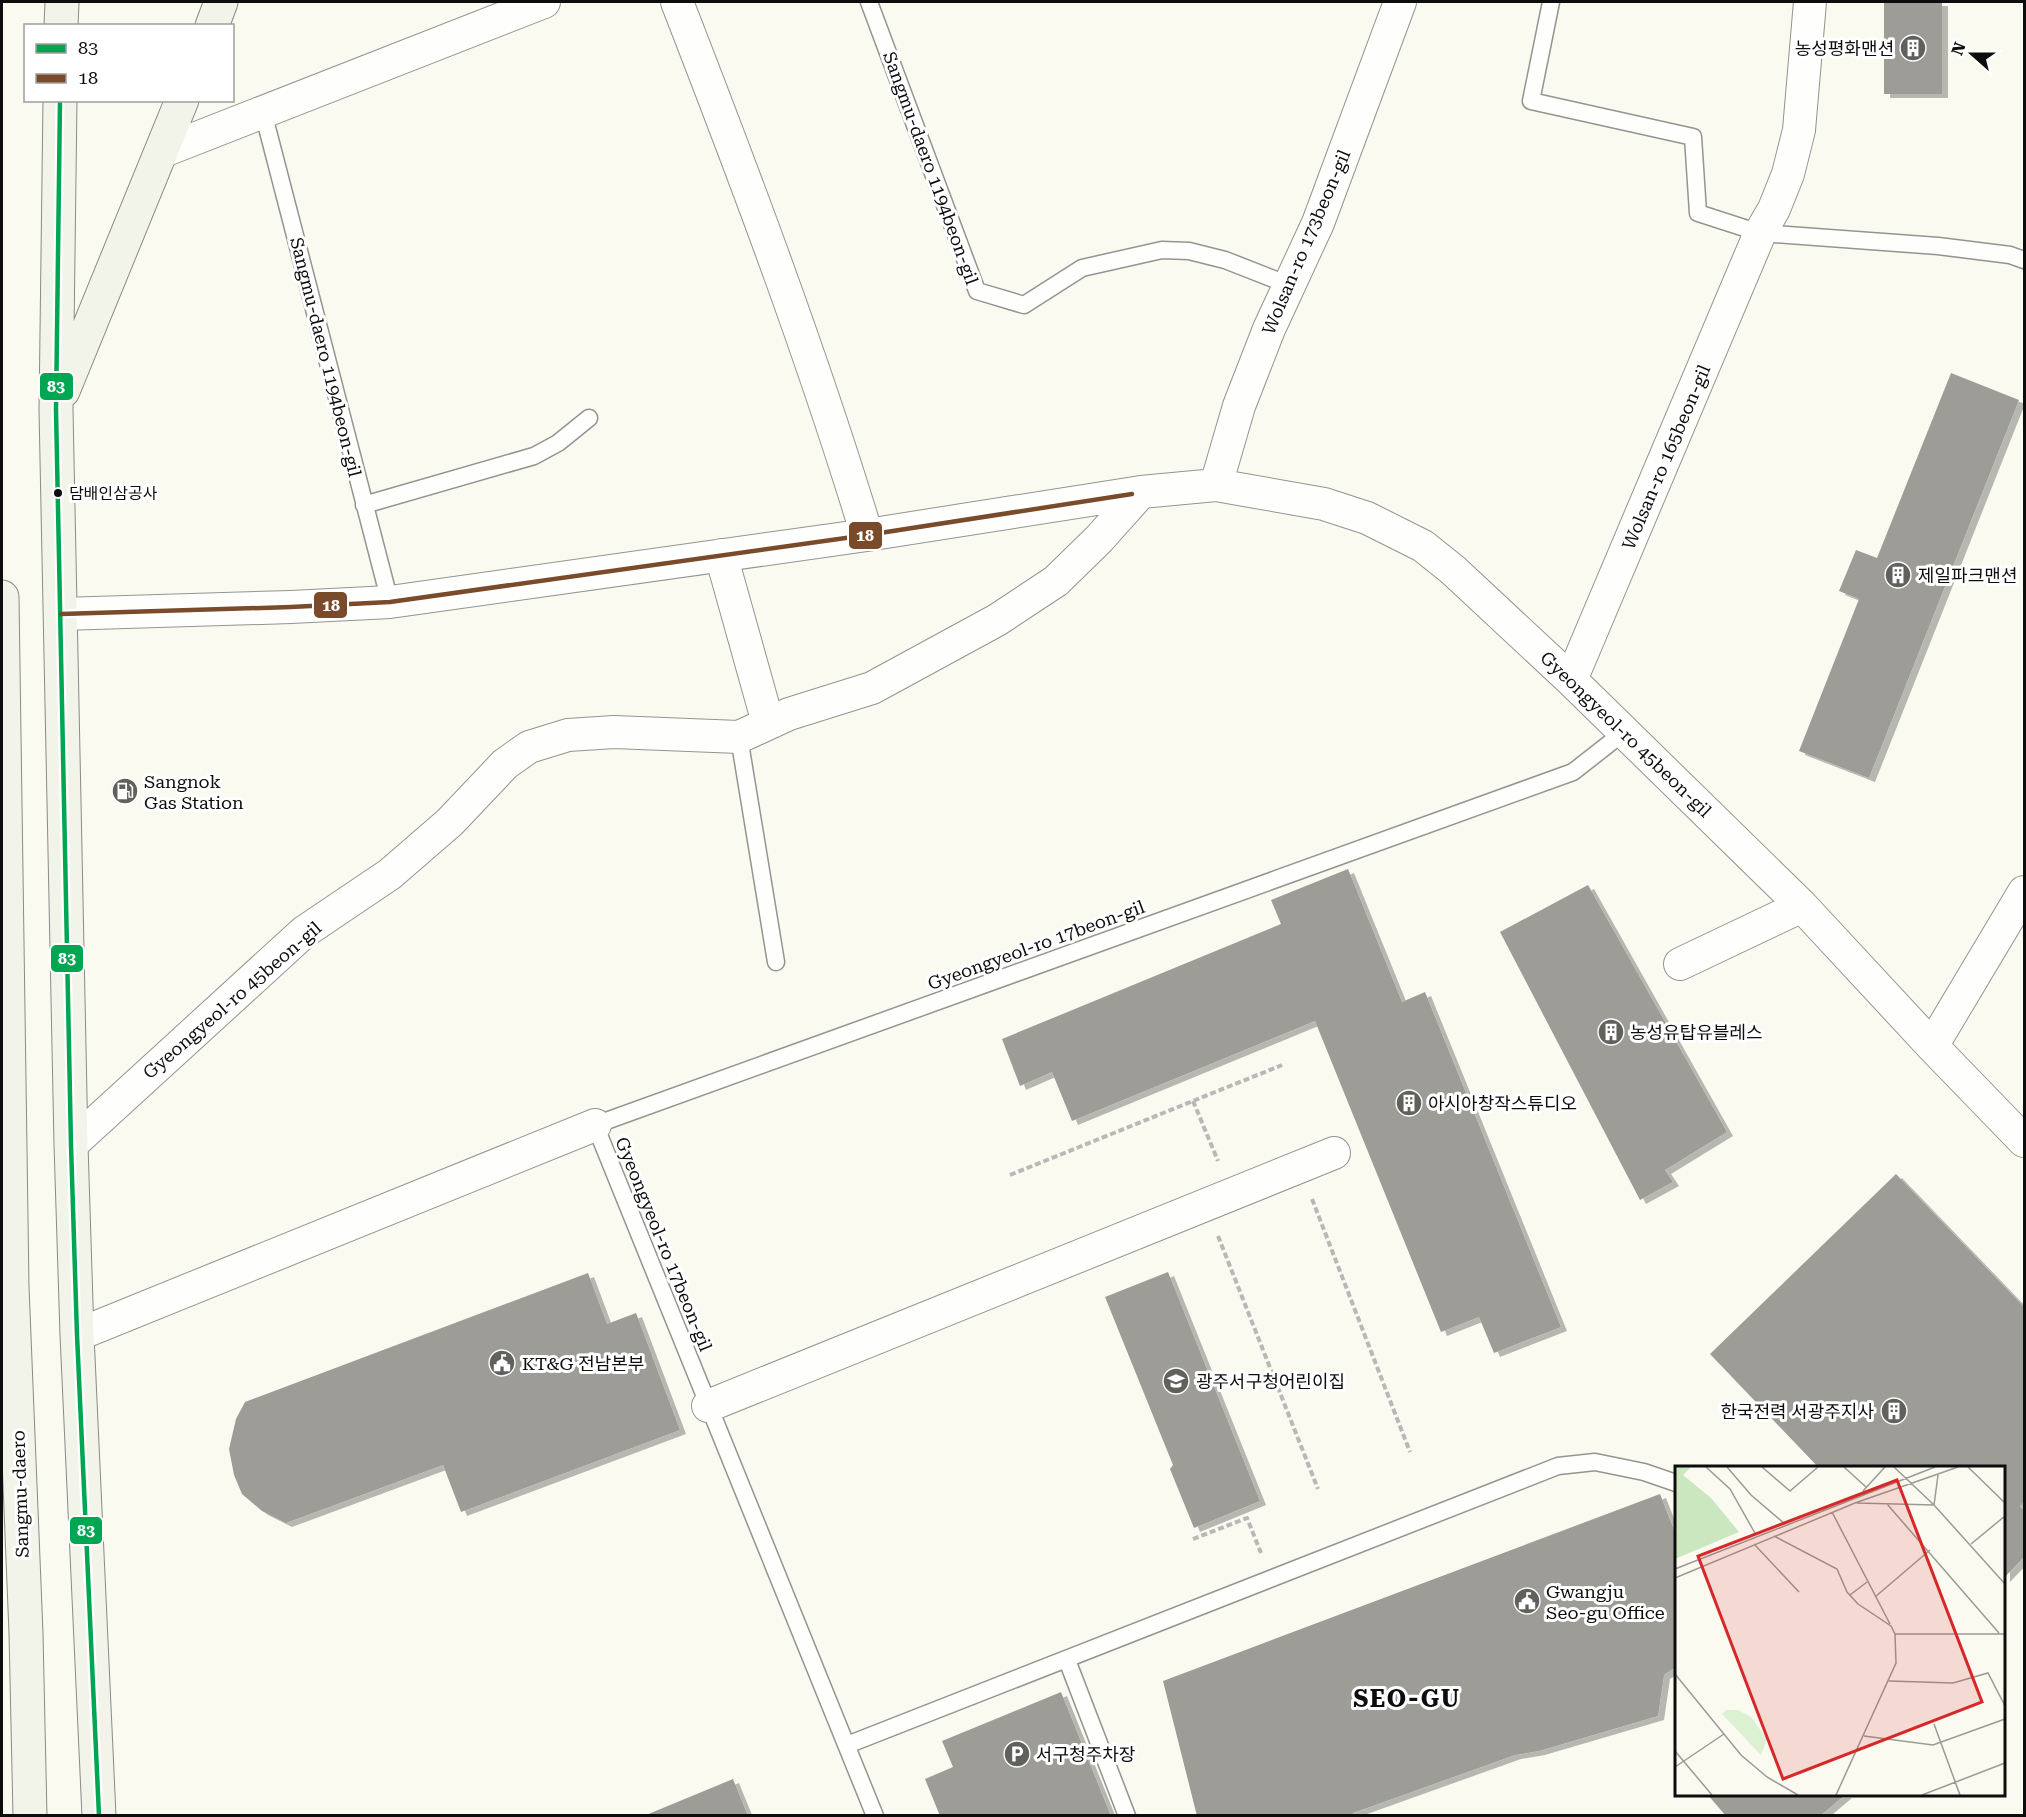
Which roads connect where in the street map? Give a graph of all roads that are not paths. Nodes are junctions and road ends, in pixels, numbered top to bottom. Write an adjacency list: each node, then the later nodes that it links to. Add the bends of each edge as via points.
1 (62, 2): 9 (street)
2 (221, 2): 10 (street)
3 (544, 2): 13 (street)
4 (677, 2): 23 (street, via 837,435)
5 (869, 2): 17 (lane, Sangmu-daero 1194beon-gil, via 977,291 1024,305 1082,268 1162,250 1189,251 1225,260)
6 (1400, 2): 17 (street, Wolsan-ro 173beon-gil, via 1318,223)
7 (1551, 2): 15 (lane, via 1531,101 1693,137 1698,213)
8 (1810, 2): 15 (street, Wolsan-ro 165beon-gil, via 1799,130 1788,174)
9 (61, 24)
10 (213, 24)
11 (60, 102): 18 (street)
12 (181, 102): 14 (street)
13 (263, 112): 14 (street); 22 (lane, Sangmu-daero 1194beon-gil)
14 (161, 152): 18 (street)
15 (1760, 233): 16 (lane, via 1938,246); 28 (street, Wolsan-ro 165beon-gil)
16 (2025, 260)
17 (1289, 285): 20 (street, Wolsan-ro 173beon-gil, via 1239,406)
18 (56, 410): 27 (street)
19 (589, 418): 22 (lane, via 534,456)
20 (1216, 484): 21 (street, Gyeongyeol-ro 45beon-gil); 28 (street, Gyeongyeol-ro 45beon-gil, via 1324,504 1367,518 1423,546)
21 (1142, 492): 23 (street, Gyeongyeol-ro 45beon-gil); 29 (street, Gyeongyeol-ro 45beon-gil, via 1056,582 997,620 872,688)
22 (364, 505): 26 (lane, Sangmu-daero 1194beon-gil)
23 (867, 535): 24 (street, Gyeongyeol-ro 45beon-gil)
24 (721, 555): 26 (street, Gyeongyeol-ro 45beon-gil); 29 (street)
25 (2, 597): 36 (street, Sangmu-daero)
26 (390, 602): 27 (street, Gyeongyeol-ro 45beon-gil)
27 (61, 614): 40 (street)
28 (1571, 680): 30 (street, Gyeongyeol-ro 45beon-gil)
29 (768, 723): 31 (street, Gyeongyeol-ro 45beon-gil)
30 (1624, 732): 33 (street, Gyeongyeol-ro 45beon-gil); 38 (lane, Gyeongyeol-ro 17beon-gil, via 1573,772)
31 (738, 737): 34 (lane); 40 (street, Gyeongyeol-ro 45beon-gil, via 614,732 568,735 529,747 505,764 450,822 390,874 304,932)
32 (2025, 892): 37 (street)
33 (1802, 906): 35 (street); 37 (street, Gyeongyeol-ro 45beon-gil)
34 (776, 962)
35 (1680, 964)
36 (4, 1022): 42 (street, Sangmu-daero)
37 (1932, 1046): 39 (street, Gyeongyeol-ro 45beon-gil)
38 (595, 1125): 43 (street); 44 (lane, Gyeongyeol-ro 17beon-gil)
39 (2025, 1141)
40 (71, 1145): 43 (street)
41 (1334, 1153): 44 (street)
42 (7, 1287): 48 (street, Sangmu-daero, via 26,1633)
43 (76, 1335): 49 (street)
44 (708, 1406): 47 (lane, Gyeongyeol-ro 17beon-gil)
45 (1675, 1482): 46 (lane, via 1595,1462 1558,1466)
46 (1067, 1660): 47 (lane); 51 (lane)
47 (847, 1745): 50 (lane, Gyeongyeol-ro 17beon-gil)
48 (30, 1815)
49 (99, 1815)
50 (875, 1815)
51 (1128, 1815)

